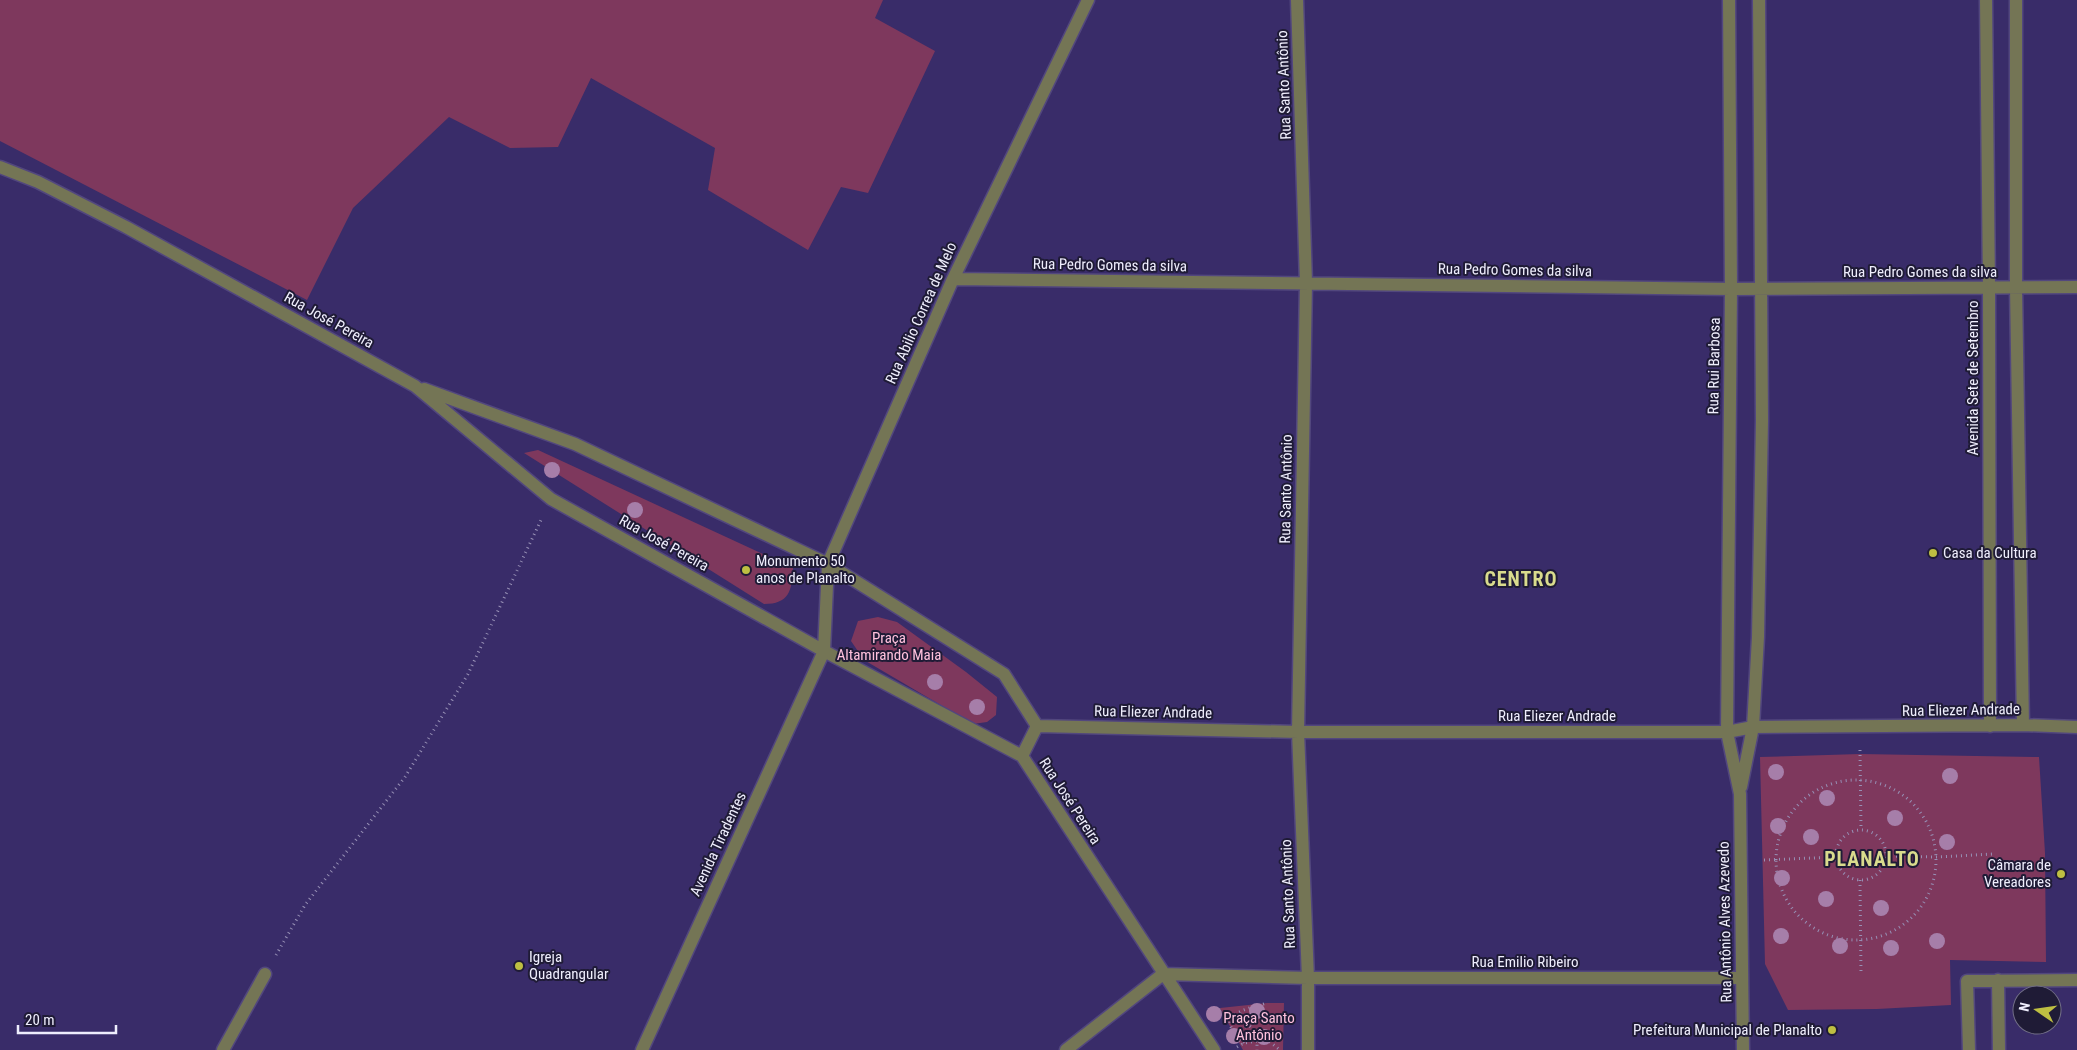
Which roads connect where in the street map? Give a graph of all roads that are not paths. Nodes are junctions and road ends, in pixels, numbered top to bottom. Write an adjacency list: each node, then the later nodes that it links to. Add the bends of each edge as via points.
1 (1088, 0): 8 (street, Rua Abilio Correa de Melo)
2 (1297, 0): 9 (street, Rua Santo Antônio)
3 (1729, 0): 14 (street, Rua Rui Barbosa)
4 (1759, 0): 10 (street)
5 (1986, 0): 11 (street, Avenida Sete de Setembro)
6 (2016, 0): 12 (street)
7 (0, 167): 15 (street, Rua José Pereira, via 38,182 126,227)
8 (953, 279): 9 (street, Rua Pedro Gomes da silva); 16 (street, Rua Abilio Correa de Melo)
9 (1306, 283): 14 (street, Rua Pedro Gomes da silva); 23 (street, Rua Santo Antônio)
10 (1760, 288): 11 (street, Rua Pedro Gomes da silva); 14 (street, Rua Pedro Gomes da silva); 21 (street, via 1762,420)
11 (1989, 288): 12 (street, Rua Pedro Gomes da silva); 20 (street, Avenida Sete de Setembro)
12 (2016, 288): 13 (street, Rua Pedro Gomes da silva); 18 (street)
13 (2077, 288)
14 (1731, 289): 24 (street, Rua Rui Barbosa)
15 (415, 386): 16 (street, via 575,444); 17 (street, Rua José Pereira, via 551,499)
16 (828, 564): 17 (street, Rua Abilio Correa de Melo); 19 (street, via 1004,674)
17 (824, 650): 25 (street, Rua José Pereira); 34 (street, Avenida Tiradentes)
18 (2023, 725): 20 (street, Rua Eliezer Andrade); 22 (street, Rua Eliezer Andrade)
19 (1037, 726): 23 (street, Rua Eliezer Andrade); 25 (street)
20 (1990, 726): 21 (street, Rua Eliezer Andrade)
21 (1753, 727): 24 (street, Rua Eliezer Andrade); 26 (street, Rua Antônio Alves Azevedo)
22 (2077, 727)
23 (1298, 732): 24 (street, Rua Eliezer Andrade); 29 (street, Rua Santo Antônio)
24 (1727, 732): 26 (street, Rua Antônio Alves Azevedo)
25 (1022, 756): 28 (street, Rua José Pereira)
26 (1740, 794): 30 (street, Rua Antônio Alves Azevedo)
27 (265, 974): 33 (street)
28 (1163, 974): 29 (street, Rua Emilio Ribeiro); 35 (street); 36 (street, Rua José Pereira)
29 (1308, 978): 30 (street, Rua Emilio Ribeiro); 37 (street, Rua Santo Antônio)
30 (1742, 978): 38 (street, Rua Antônio Alves Azevedo)
31 (1998, 980): 32 (street); 39 (street, via 1967,982); 40 (street)
32 (2077, 980)
33 (223, 1050)
34 (642, 1050)
35 (1066, 1050)
36 (1214, 1050)
37 (1308, 1050)
38 (1743, 1050)
39 (1969, 1050)
40 (1999, 1050)

